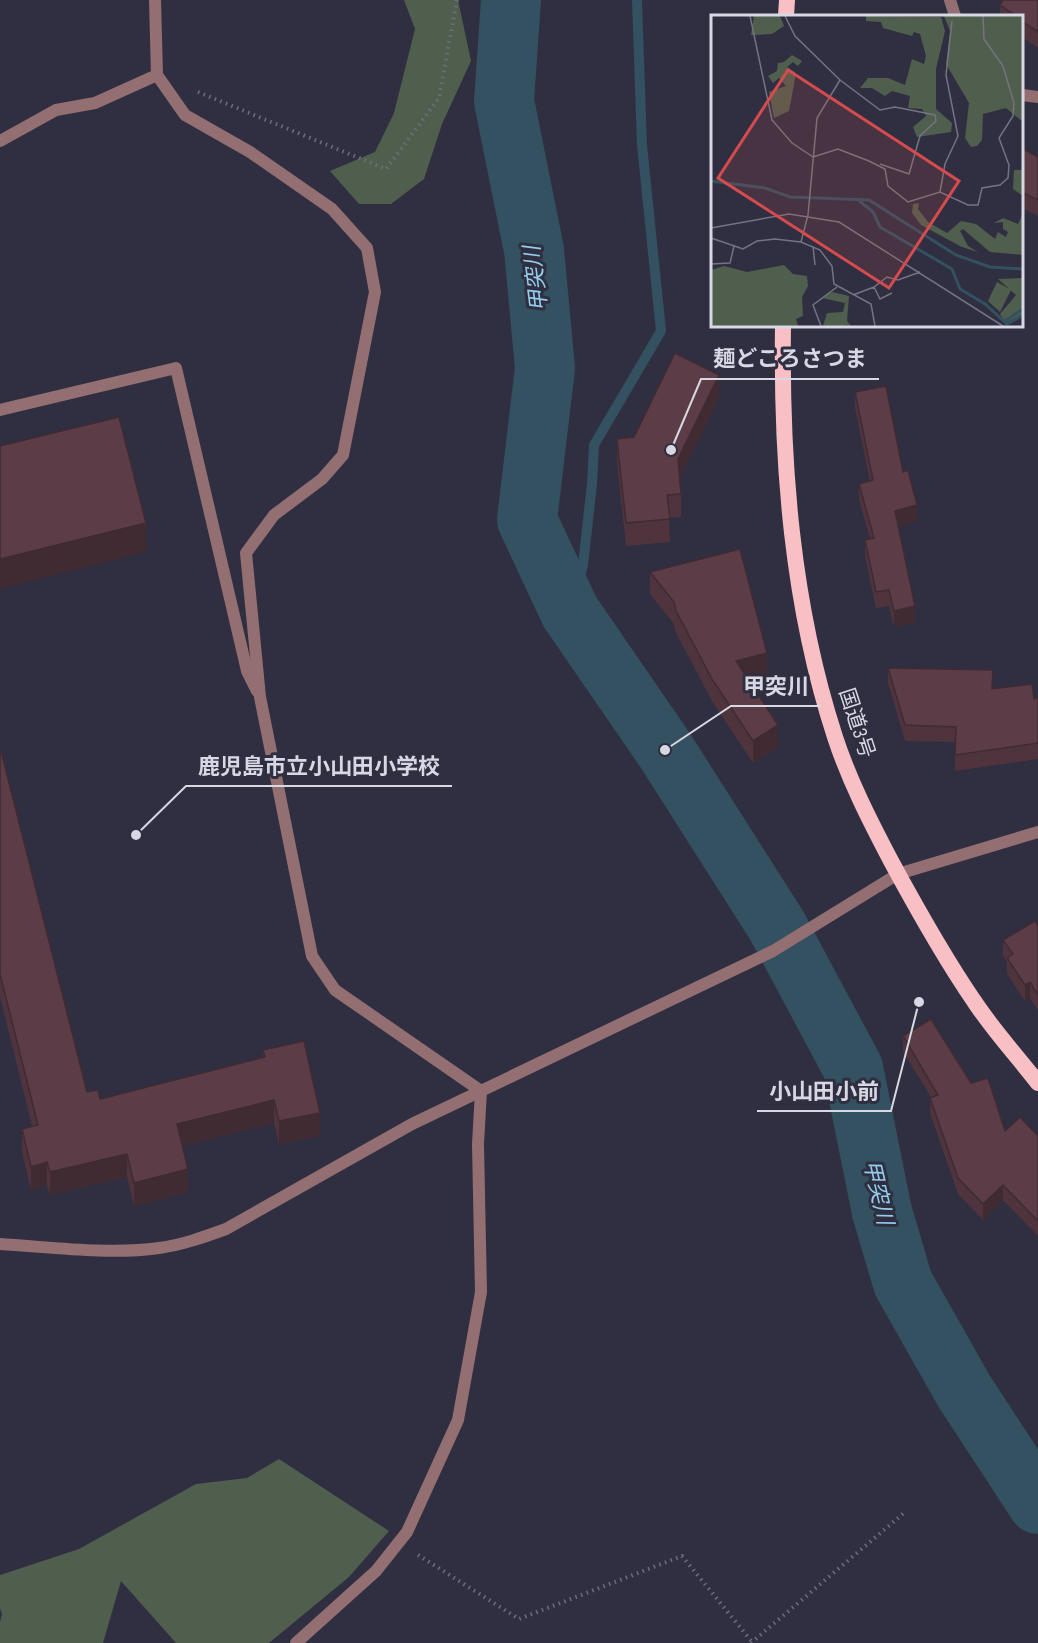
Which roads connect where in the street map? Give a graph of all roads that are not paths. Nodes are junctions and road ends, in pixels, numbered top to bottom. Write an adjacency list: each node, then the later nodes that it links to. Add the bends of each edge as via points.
1 (155, 0): 6 (street)
2 (787, 0): 4 (highway)
3 (950, 0): 5 (street)
4 (786, 15)
5 (955, 15)
6 (157, 75): 9 (street, via 95,104 56,110); 12 (street, via 184,115 250,152 332,209 367,248 375,292 343,455 322,479 274,515 246,553)
7 (1023, 95): 8 (street)
8 (1038, 97)
9 (0, 141)
10 (783, 327): 14 (highway, 国道3号, via 786,464 806,631 835,738 865,812)
11 (0, 410): 12 (street, via 176,368 247,671)
12 (260, 697): 16 (street, via 312,956 335,990)
13 (1038, 832): 14 (street)
14 (898, 874): 15 (highway, 国道3号, via 975,1002); 16 (street, via 773,951)
15 (1038, 1083)
16 (482, 1091): 17 (street, via 412,1124 226,1229 200,1238 124,1251); 18 (street, via 478,1144 481,1292 458,1420 407,1532 376,1571)
17 (0, 1244)
18 (296, 1643)

